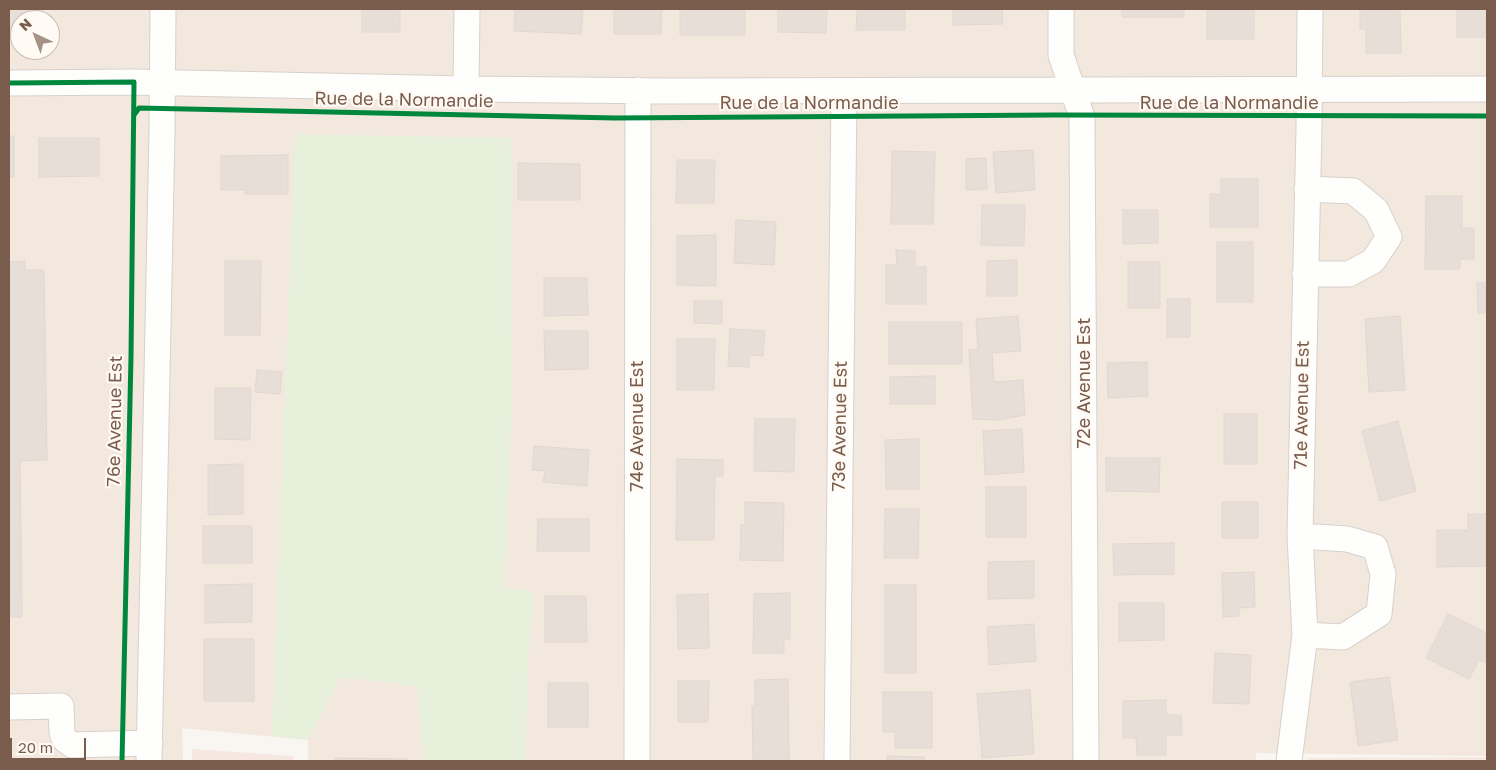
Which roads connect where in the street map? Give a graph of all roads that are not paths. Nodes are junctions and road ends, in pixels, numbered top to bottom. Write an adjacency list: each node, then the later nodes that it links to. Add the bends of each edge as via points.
1 (162, 9): 6 (street)
2 (467, 9): 10 (street)
3 (1061, 9): 8 (street, 72e Avenue Est, via 1062,55)
4 (1310, 9): 7 (street, 71e Avenue Est)
5 (9, 83): 6 (street, Rue de la Normandie)
6 (162, 83): 10 (street, Rue de la Normandie); 18 (street)
7 (1308, 88): 8 (street, Rue de la Normandie); 9 (street, Rue de la Normandie); 13 (street, 71e Avenue Est)
8 (1073, 89): 12 (street, Rue de la Normandie); 21 (street, 72e Avenue Est, via 1082,116)
9 (1487, 89)
10 (466, 90): 11 (street, Rue de la Normandie)
11 (638, 90): 12 (street, Rue de la Normandie); 19 (street, 74e Avenue Est)
12 (844, 91): 20 (street, 73e Avenue Est)
13 (1307, 189): 14 (street, 71e Avenue Est); 14 (street, via 1353,191 1376,210 1389,237 1373,261 1349,274)
14 (1305, 274): 15 (street, 71e Avenue Est)
15 (1300, 536): 16 (street, 71e Avenue Est); 16 (street, via 1346,539 1375,547 1383,574 1379,614 1342,636)
16 (1305, 635): 22 (street, 71e Avenue Est)
17 (9, 707): 18 (street, via 61,706 62,732 64,739 72,745)
18 (150, 752)
19 (637, 761)
20 (837, 761)
21 (1086, 761)
22 (1288, 761)

